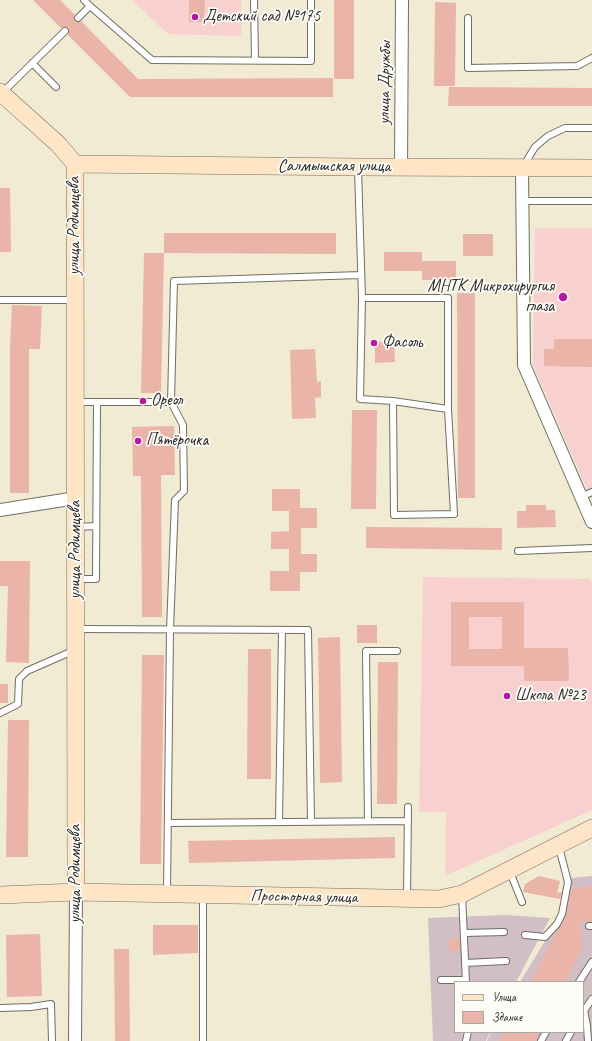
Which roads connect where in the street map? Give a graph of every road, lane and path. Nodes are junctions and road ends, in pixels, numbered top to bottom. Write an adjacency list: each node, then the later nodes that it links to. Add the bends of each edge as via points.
1 (84, 0): 5 (lane)
2 (254, 0): 10 (lane)
3 (311, 0): 10 (lane, via 311,61)
4 (402, 0): 17 (street, улица Дружбы)
5 (90, 6): 6 (lane); 10 (lane, via 152,60)
6 (78, 18)
7 (468, 18): 9 (lane, via 468,68 577,66)
8 (65, 31): 11 (lane)
9 (592, 58)
10 (255, 60)
11 (32, 63): 12 (lane); 13 (lane)
12 (56, 87)
13 (1, 93): 15 (street, улица Родимцева, via 58,144)
14 (592, 128): 18 (lane, via 565,128 548,136 535,147)
15 (75, 164): 16 (street, Салмышская улица); 25 (street, улица Родимцева)
16 (358, 167): 17 (street, Салмышская улица); 22 (lane)
17 (401, 167): 18 (street, Салмышская улица)
18 (522, 168): 19 (street, Салмышская улица); 20 (street)
19 (592, 168)
20 (524, 201): 21 (lane); 31 (street, via 524,365)
21 (592, 201)
22 (361, 275): 23 (lane); 29 (lane, via 174,281)
23 (362, 298): 26 (lane, via 360,399); 30 (lane, via 448,298)
24 (0, 300): 25 (lane)
25 (75, 300): 27 (street, улица Родимцева)
26 (393, 401): 30 (lane); 30 (lane, via 394,515 454,514)
27 (75, 402): 28 (lane); 32 (street, улица Родимцева)
28 (97, 402): 29 (lane); 36 (lane)
29 (171, 402): 41 (lane, via 183,425 184,491 175,500)
30 (448, 409)
31 (587, 495): 34 (street)
32 (76, 498): 33 (street); 35 (street, улица Родимцева)
33 (0, 510)
34 (592, 522)
35 (76, 526): 36 (lane); 39 (street, улица Родимцева)
36 (96, 526): 39 (lane, via 96,579)
37 (592, 548): 38 (lane)
38 (518, 551)
39 (76, 579): 40 (street, улица Родимцева)
40 (76, 629): 41 (lane); 43 (street, улица Родимцева)
41 (170, 630): 42 (lane); 51 (lane)
42 (282, 630): 49 (lane); 50 (lane, via 308,630)
43 (76, 650): 45 (lane, via 27,671 19,679 18,704); 55 (street, улица Родимцева)
44 (397, 651): 48 (lane, via 366,651)
45 (0, 712)
46 (408, 807): 47 (lane)
47 (408, 820): 48 (lane); 60 (lane)
48 (368, 821): 50 (lane)
49 (279, 822): 50 (lane); 51 (lane)
50 (311, 822)
51 (168, 823): 56 (lane)
52 (592, 828): 53 (street, Просторная улица)
53 (559, 845): 54 (street, Просторная улица); 64 (lane, via 568,882 562,914 546,937)
54 (510, 870): 57 (street, Просторная улица); 61 (lane)
55 (76, 892): 56 (street, Просторная улица); 58 (street, Просторная улица); 76 (street, улица Родимцева)
56 (167, 894): 59 (street, Просторная улица)
57 (462, 894): 60 (street, Просторная улица, via 439,900); 63 (lane)
58 (0, 895)
59 (203, 895): 60 (street, Просторная улица); 77 (lane)
60 (406, 899)
61 (522, 902)
62 (504, 932): 63 (lane)
63 (464, 933): 67 (lane)
64 (525, 935)
65 (506, 961): 67 (lane)
66 (592, 962): 70 (lane)
67 (465, 963): 69 (lane)
68 (441, 980): 69 (lane)
69 (466, 981)
70 (580, 981)
71 (592, 999): 73 (lane)
72 (0, 1008): 75 (lane, via 51,1004)
73 (584, 1010)
74 (584, 1015): 78 (lane)
75 (52, 1041)
76 (75, 1041)
77 (203, 1041)
78 (588, 1041)

